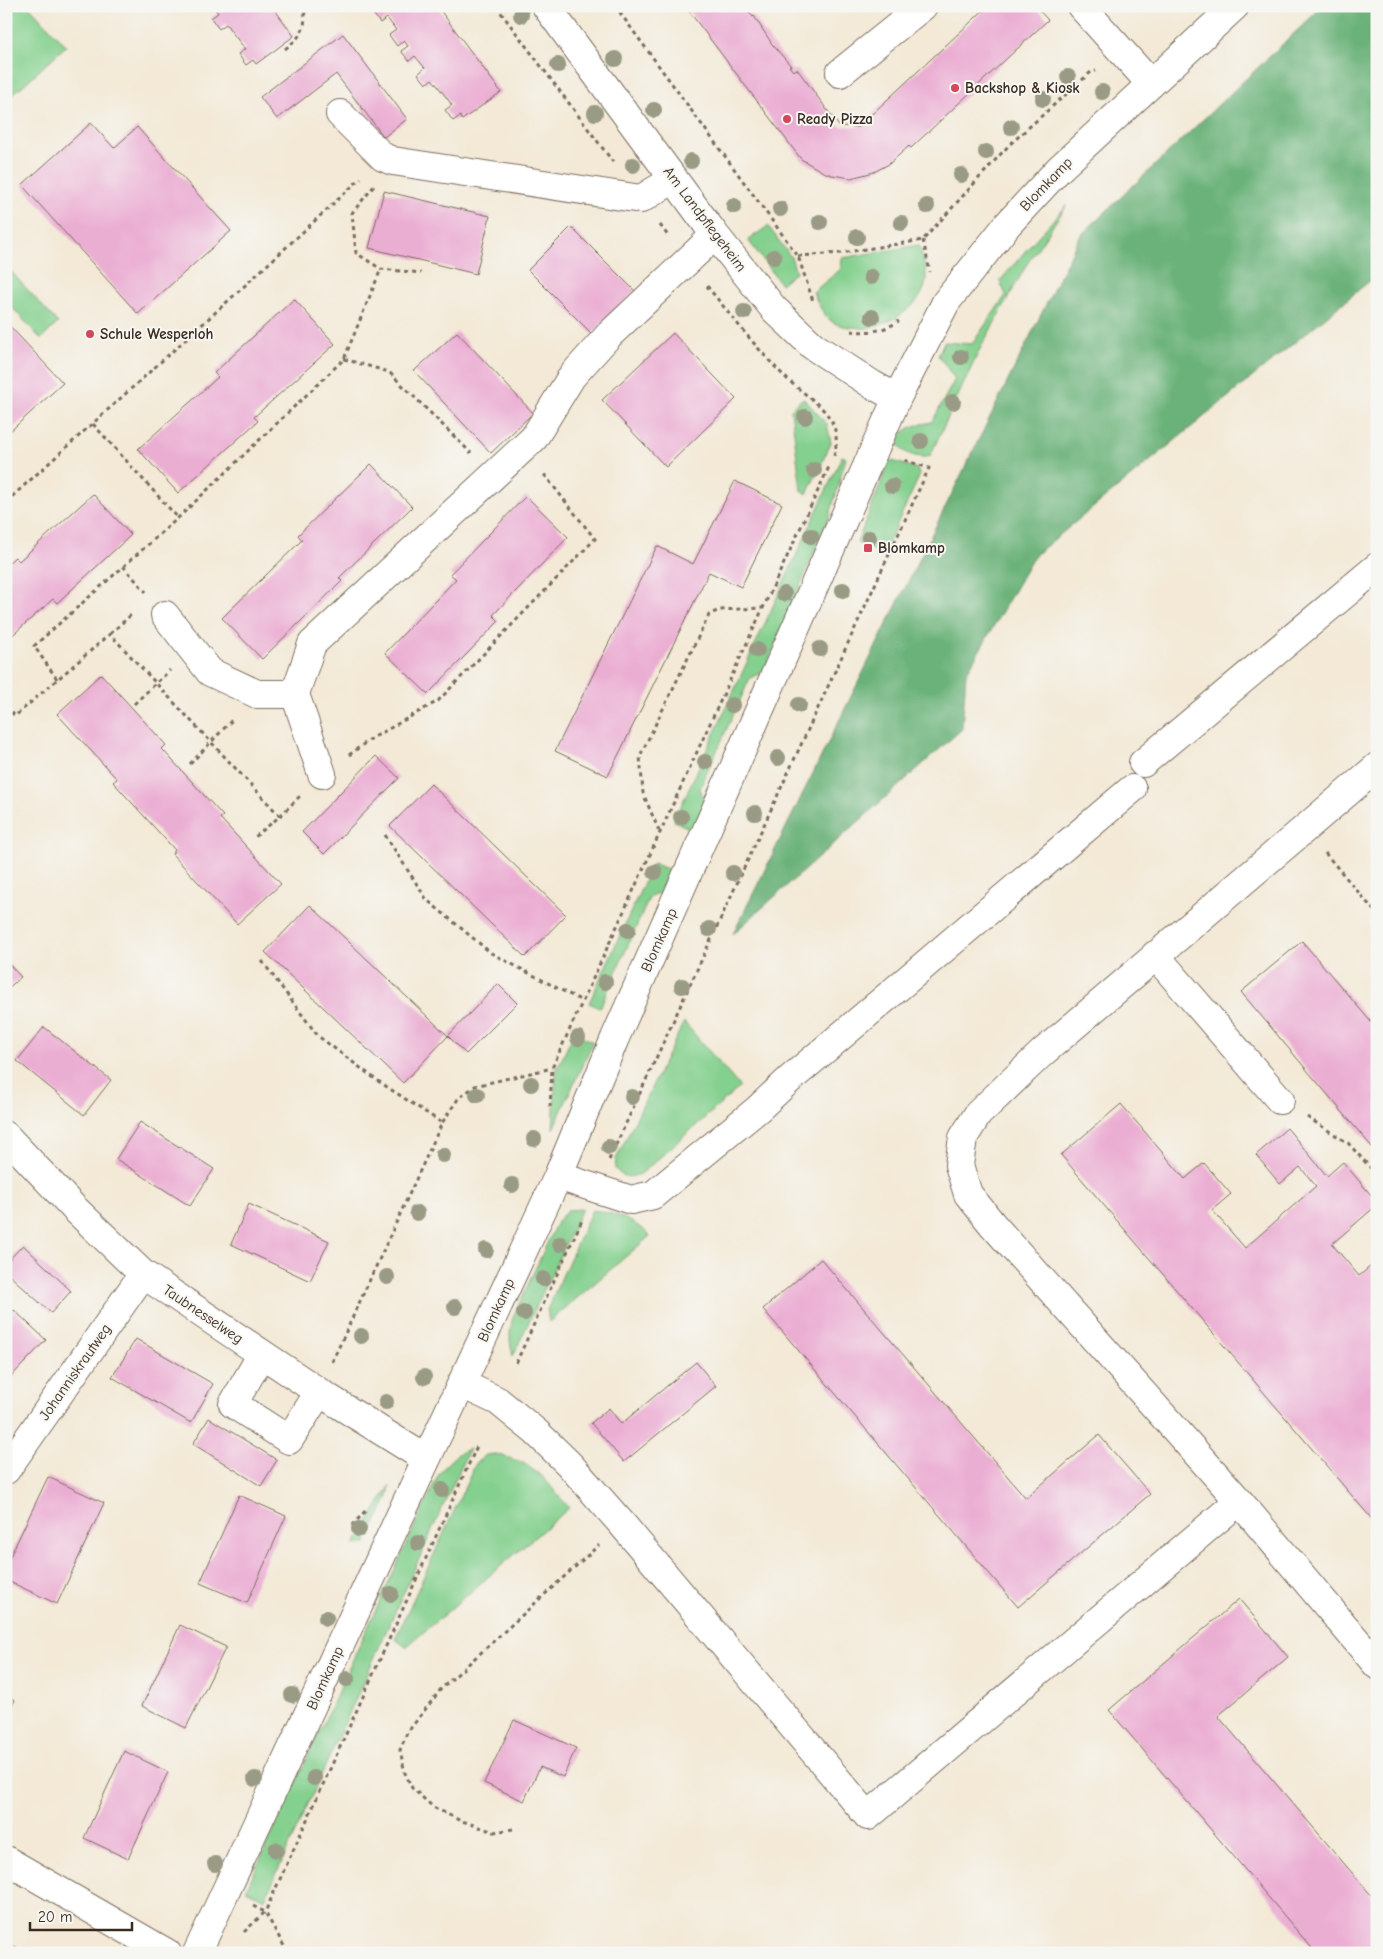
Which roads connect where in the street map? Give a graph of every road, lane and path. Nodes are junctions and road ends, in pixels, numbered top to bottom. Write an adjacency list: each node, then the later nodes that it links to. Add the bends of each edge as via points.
1 (304, 6): 8 (path, via 306,20 301,33)
2 (496, 6): 15 (path)
3 (546, 6): 14 (street, Am Landpflegeheim)
4 (615, 6): 18 (path)
5 (923, 6): 10 (street)
6 (1081, 6): 9 (street)
7 (1235, 6): 11 (street, Blomkamp)
8 (285, 49)
9 (1131, 61): 11 (street); 17 (path, via 1091,72 1009,146)
10 (840, 73)
11 (1151, 84): 27 (street, Blomkamp, via 1059,169 1008,224 946,302)
12 (340, 114): 13 (street)
13 (388, 159): 15 (street); 20 (path, via 352,213 356,253); 28 (path)
14 (674, 179): 15 (street); 16 (street, Am Landpflegeheim)
15 (641, 199): 19 (path)
16 (715, 235): 19 (street); 27 (street, Am Landpflegeheim, via 774,309 813,346)
17 (923, 240): 18 (path, via 841,254); 22 (path)
18 (798, 256): 23 (path)
19 (687, 261): 29 (street, via 609,335 572,376 534,438); 35 (path, via 756,346 823,410 833,423 837,441 834,457)
20 (381, 269): 21 (path); 26 (path)
21 (421, 273)
22 (931, 276)
23 (816, 308)
24 (901, 320): 25 (path, via 893,326 868,333)
25 (844, 330)
26 (344, 358): 31 (path, via 389,372); 33 (path)
27 (897, 398): 66 (street, Blomkamp, via 615,1038)
28 (93, 424): 32 (path); 33 (path)
29 (523, 449): 31 (street); 50 (path, via 595,538 438,701 369,740)
30 (899, 458): 67 (path, via 929,468)
31 (494, 476): 43 (street, via 312,644)
32 (6, 502)
33 (178, 518): 40 (path, via 34,646)
34 (1377, 567): 47 (street)
35 (762, 608): 53 (path); 53 (path, via 719,610 709,615 640,756 643,792)
36 (136, 610): 38 (path)
37 (164, 615): 39 (street)
38 (110, 634): 40 (path); 41 (path)
39 (193, 650): 41 (path); 42 (street, via 210,672)
40 (57, 679): 45 (path, via 15,716)
41 (156, 683): 44 (path); 46 (path)
42 (257, 694): 43 (street); 46 (path)
43 (295, 694): 50 (street)
44 (134, 704)
45 (6, 706)
46 (211, 742): 48 (path); 55 (path, via 280,816)
47 (1143, 763)
48 (190, 764)
49 (1377, 767): 52 (street)
50 (322, 774)
51 (1132, 790): 67 (street, via 653,1195 632,1200)
52 (1305, 829): 56 (path); 57 (street)
53 (660, 831): 59 (path)
54 (385, 835): 59 (path, via 427,900 491,953)
55 (255, 837)
56 (1377, 914)
57 (1155, 956): 62 (street); 77 (street, via 1042,1052 978,1114 963,1138 960,1165 968,1194 993,1225)
58 (262, 961): 63 (path, via 318,1036)
59 (582, 1001): 63 (path, via 552,1068 475,1086 458,1099)
60 (1377, 1013): 61 (path)
61 (1373, 1017)
62 (1280, 1100): 65 (path, via 1348,1143)
63 (442, 1123): 70 (path)
64 (6, 1136): 68 (street, Taubnesselweg, via 75,1209)
65 (1377, 1175)
66 (558, 1176): 67 (street); 72 (street, Blomkamp)
67 (596, 1188): 71 (path)
68 (144, 1274): 69 (street, Taubnesselweg); 76 (street, Johanniskrautweg)
69 (262, 1354): 73 (street, Taubnesselweg); 73 (street, via 233,1404 289,1440)
70 (332, 1363)
71 (516, 1363)
72 (462, 1384): 75 (street, Blomkamp); 78 (street, via 498,1401 536,1432)
73 (319, 1392): 75 (street, Taubnesselweg)
74 (477, 1446): 82 (path)
75 (426, 1459): 84 (street, Blomkamp)
76 (6, 1470)
77 (1239, 1501): 78 (street, via 868,1816); 79 (street)
78 (622, 1524): 80 (path, via 441,1688 407,1733 400,1750 412,1788 433,1807 494,1832)
79 (1377, 1665)
80 (513, 1829)
81 (6, 1860): 85 (street)
82 (265, 1912): 83 (path); 86 (path)
83 (242, 1934)
84 (204, 1950)
85 (167, 1953)
86 (288, 1953)

